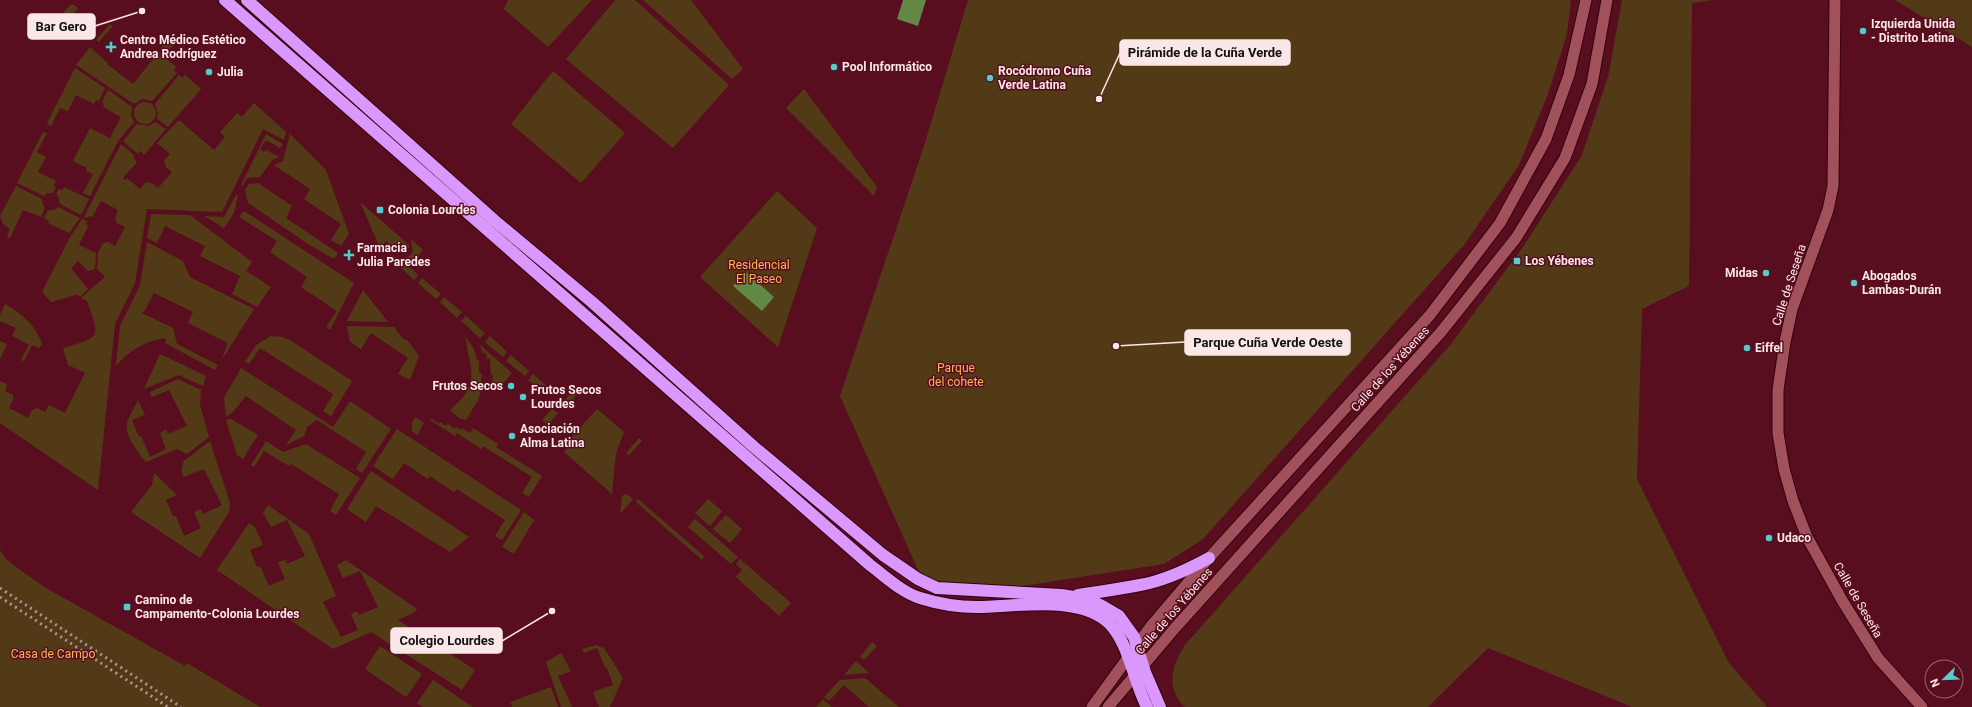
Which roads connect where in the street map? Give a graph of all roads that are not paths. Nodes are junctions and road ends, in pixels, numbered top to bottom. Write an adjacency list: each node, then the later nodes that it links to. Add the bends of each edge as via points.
1 (225, 0): 9 (highway, via 864,559 903,590 918,598 950,605 1064,605 1082,609 1098,615 1110,624)
2 (247, 0): 7 (highway, via 495,221 592,302 754,447 883,555 918,579 937,588)
3 (1586, 0): 6 (street, Calle de los Yébenes, via 1569,75 1546,139 1500,223 1430,316)
4 (1608, 0): 10 (street, Calle de los Yébenes, via 1592,84 1565,158 1516,238 1441,332 1175,628)
5 (1835, 0): 16 (street, Calle de Seseña, via 1833,186 1828,210 1792,309 1778,390 1778,433 1784,470 1810,544 1878,658)
6 (1209, 558): 7 (highway, via 1161,580); 8 (street, Calle de los Yébenes)
7 (1072, 596): 8 (highway, via 1087,598 1119,616 1134,637)
8 (1137, 646): 9 (street, Calle de los Yébenes); 10 (highway)
9 (1128, 658): 11 (highway); 12 (street, Calle de los Yébenes)
10 (1144, 666): 11 (street, Calle de los Yébenes); 15 (highway)
11 (1134, 678): 13 (street, Calle de los Yébenes); 14 (highway)
12 (1092, 707)
13 (1108, 707)
14 (1147, 707)
15 (1160, 707)
16 (1922, 707)

